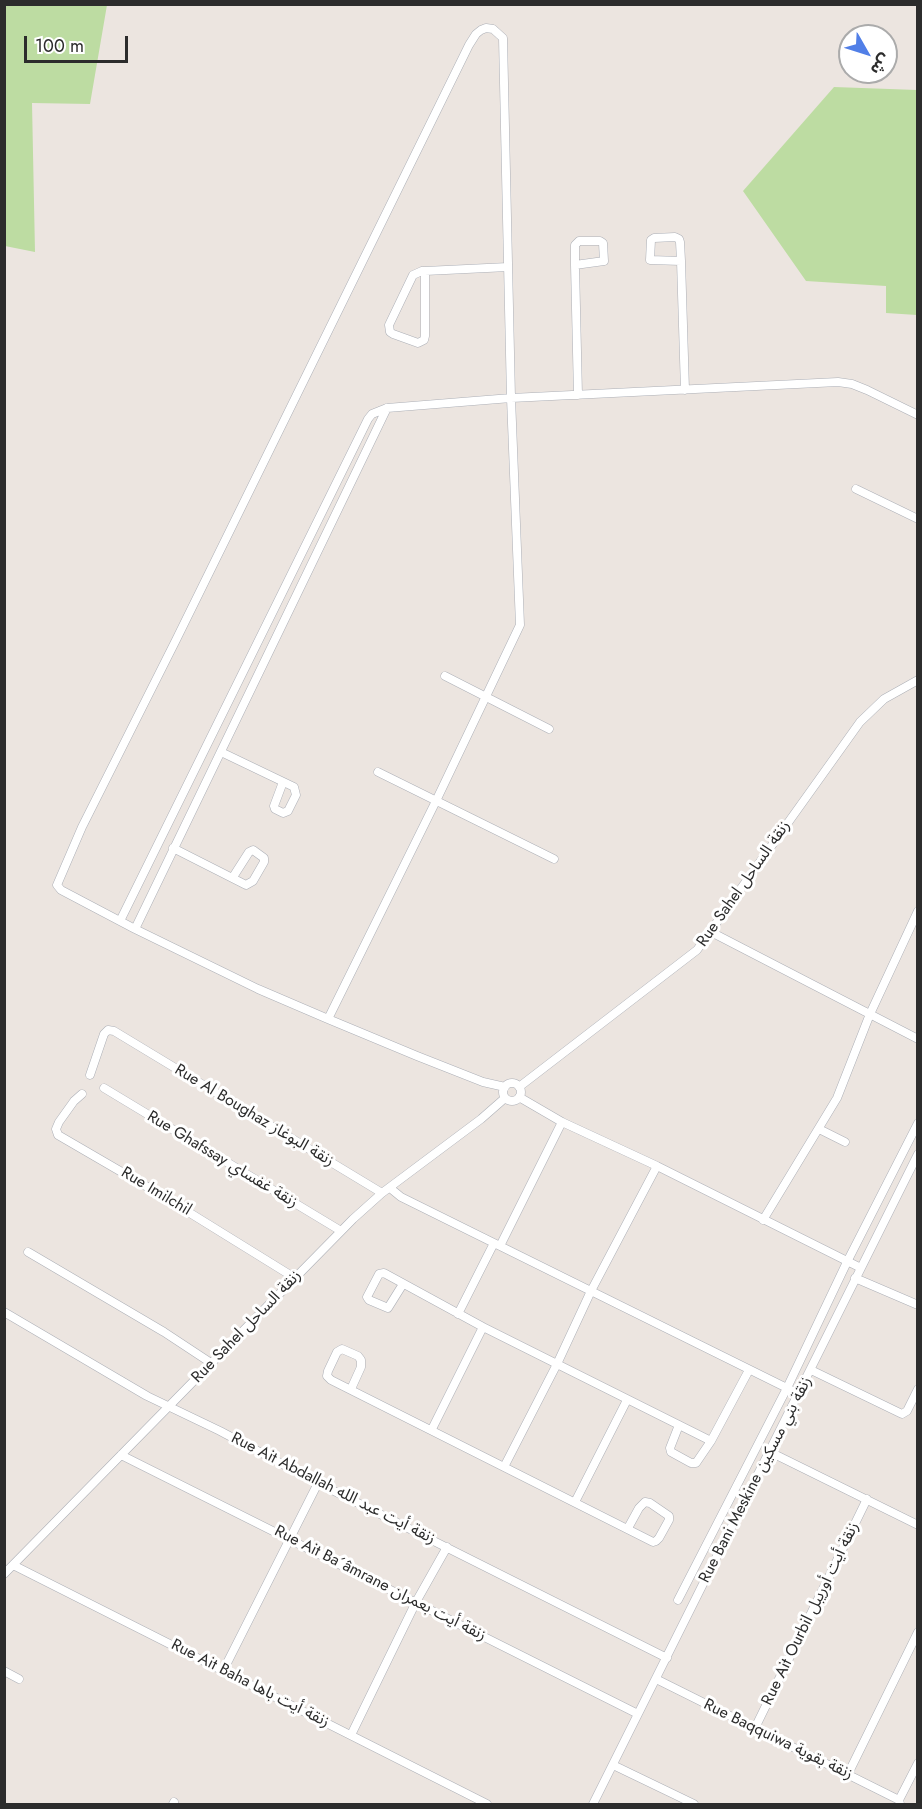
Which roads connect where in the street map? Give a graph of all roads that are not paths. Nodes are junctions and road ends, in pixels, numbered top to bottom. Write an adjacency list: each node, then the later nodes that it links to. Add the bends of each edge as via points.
1 (681, 261): 1 (street, via 678,237 651,240 650,260); 5 (street)
2 (575, 265): 2 (street, via 577,241 603,243 604,261); 6 (street)
3 (508, 267): 4 (street); 7 (street); 26 (street, via 503,38 486,28 469,45 58,881 61,890)
4 (425, 270): 4 (street, via 413,275 389,324 393,334 418,343 425,336)
5 (685, 390): 6 (street); 9 (street, via 838,382 867,390)
6 (578, 395): 7 (street)
7 (511, 398): 8 (street); 14 (street, via 521,619)
8 (387, 408): 15 (street, via 368,419); 16 (street)
9 (918, 415)
10 (856, 489): 11 (street)
11 (918, 519)
12 (445, 676): 14 (street)
13 (918, 680): 28 (street, Rue Sahel زنقة الساحل, via 884,699 860,722)
14 (486, 696): 17 (street); 21 (street)
15 (228, 705): 16 (street); 26 (street)
16 (241, 712): 18 (street)
17 (549, 729)
18 (221, 752): 20 (street); 22 (street)
19 (378, 772): 21 (street)
20 (283, 782)
21 (436, 801): 23 (street); 30 (street)
22 (173, 848): 24 (street); 27 (street)
23 (554, 859)
24 (233, 877): 24 (street, via 250,884 264,858 253,850 249,852)
25 (918, 911): 29 (street)
26 (120, 921): 27 (street)
27 (135, 929): 30 (street)
28 (711, 932): 29 (street); 34 (street, Rue Sahel زنقة الساحل, via 691,957)
29 (870, 1014): 31 (street); 41 (street, via 837,1098)
30 (328, 1019): 33 (street, via 483,1082)
31 (918, 1039)
32 (90, 1075): 46 (street, Rue Al Boughaz زنقة البوغاز, via 102,1037 112,1030)
33 (505, 1087): 34 (street, via 512,1083); 38 (street)
34 (519, 1087): 37 (street)
35 (104, 1088): 48 (street, Rue Ghafssay زنقة غفساي)
36 (82, 1095): 53 (street, Rue Imilchil, via 59,1122 58,1134)
37 (519, 1096): 38 (street, via 514,1101); 39 (street)
38 (505, 1098): 45 (street, Rue Sahel زنقة الساحل)
39 (562, 1122): 44 (street); 49 (street)
40 (918, 1123): 51 (street)
41 (819, 1129): 42 (street); 47 (street)
42 (845, 1142)
43 (918, 1154): 52 (street, Rue Bani Meskine زنقة بني مسكين)
44 (657, 1166): 47 (street); 56 (street)
45 (390, 1188): 46 (street, Rue Sahel زنقة الساحل); 49 (street)
46 (382, 1193): 48 (street, Rue Sahel زنقة الساحل)
47 (763, 1221): 51 (street)
48 (341, 1231): 53 (street, Rue Sahel زنقة الساحل)
49 (497, 1244): 56 (street); 59 (street)
50 (28, 1251): 61 (street)
51 (847, 1262): 52 (street); 65 (street)
52 (861, 1268): 54 (street, Rue Bani Meskine زنقة بني مسكين)
53 (295, 1278): 61 (street, Rue Sahel زنقة الساحل)
54 (855, 1278): 57 (street); 64 (street, Rue Bani Meskine زنقة بني مسكين)
55 (403, 1284): 55 (street, via 388,1308 367,1297 380,1273); 59 (street)
56 (591, 1291): 62 (street); 63 (street)
57 (918, 1305)
58 (4, 1312): 70 (street, Rue Ait Abdallah زنقة أيت عبد الله)
59 (458, 1314): 60 (street)
60 (483, 1327): 62 (street); 72 (street)
61 (212, 1363): 70 (street, Rue Sahel زنقة الساحل)
62 (556, 1364): 69 (street); 76 (street)
63 (749, 1370): 65 (street); 73 (street)
64 (811, 1370): 67 (street, via 903,1414); 68 (street, Rue Bani Meskine زنقة بني مسكين)
65 (787, 1388): 68 (street); 86 (street)
66 (351, 1389): 66 (street, via 362,1360 342,1349 327,1376); 72 (street)
67 (918, 1389)
68 (799, 1394): 74 (street, Rue Bani Meskine زنقة بني مسكين)
69 (627, 1400): 71 (street); 79 (street)
70 (169, 1406): 75 (street, Rue Sahel زنقة الساحل); 77 (street, Rue Ait Abdallah زنقة أيت عبد الله)
71 (679, 1425): 73 (street); 73 (street, via 670,1450 692,1463 699,1460)
72 (432, 1429): 76 (street)
73 (711, 1441)
74 (770, 1452): 78 (street); 89 (street, Rue Bani Meskine زنقة بني مسكين)
75 (122, 1455): 82 (street, Rue Ait Ba´âmrane زنقة أيت بعمران); 84 (street, Rue Sahel زنقة الساحل)
76 (504, 1467): 79 (street)
77 (318, 1483): 82 (street); 83 (street, Rue Ait Abdallah زنقة أيت عبد الله)
78 (867, 1499): 80 (street); 95 (street, Rue Ait Ourbil زنقة أيت أوريبل)
79 (575, 1502): 81 (street)
80 (918, 1525)
81 (628, 1528): 81 (street, via 654,1542 669,1516 645,1502)
82 (290, 1539): 87 (street, Rue Ait Ba´âmrane زنقة أيت بعمران); 91 (street)
83 (447, 1547): 87 (street); 89 (street, Rue Ait Abdallah زنقة أيت عبد الله)
84 (13, 1565): 85 (street, Rue Sahel زنقة الساحل); 91 (street, Rue Ait Baha زنقة أيت باها)
85 (4, 1574)
86 (678, 1600)
87 (417, 1602): 94 (street, Rue Ait Ba´âmrane زنقة أيت بعمران); 96 (street)
88 (918, 1632): 99 (street)
89 (667, 1658): 93 (street, Rue Bani Meskine زنقة بني مسكين)
90 (4, 1671): 92 (street)
91 (223, 1671): 96 (street, Rue Ait Baha زنقة أيت باها)
92 (19, 1679)
93 (656, 1679): 94 (street, Rue Bani Meskine زنقة بني مسكين); 95 (street, Rue Baqquiwa زنقة بقوية)
94 (638, 1714): 98 (street, Rue Bani Meskine زنقة بني مسكين)
95 (755, 1728): 99 (street, Rue Baqquiwa زنقة بقوية)
96 (351, 1735): 101 (street, Rue Ait Baha زنقة أيت باها)
97 (918, 1763): 100 (street)
98 (614, 1765): 102 (street, Rue Bani Meskine زنقة بني مسكين); 103 (street)
99 (848, 1774): 100 (street, Rue Baqquiwa زنقة بقوية)
100 (899, 1802)
101 (487, 1804)
102 (593, 1804)
103 (694, 1804)

